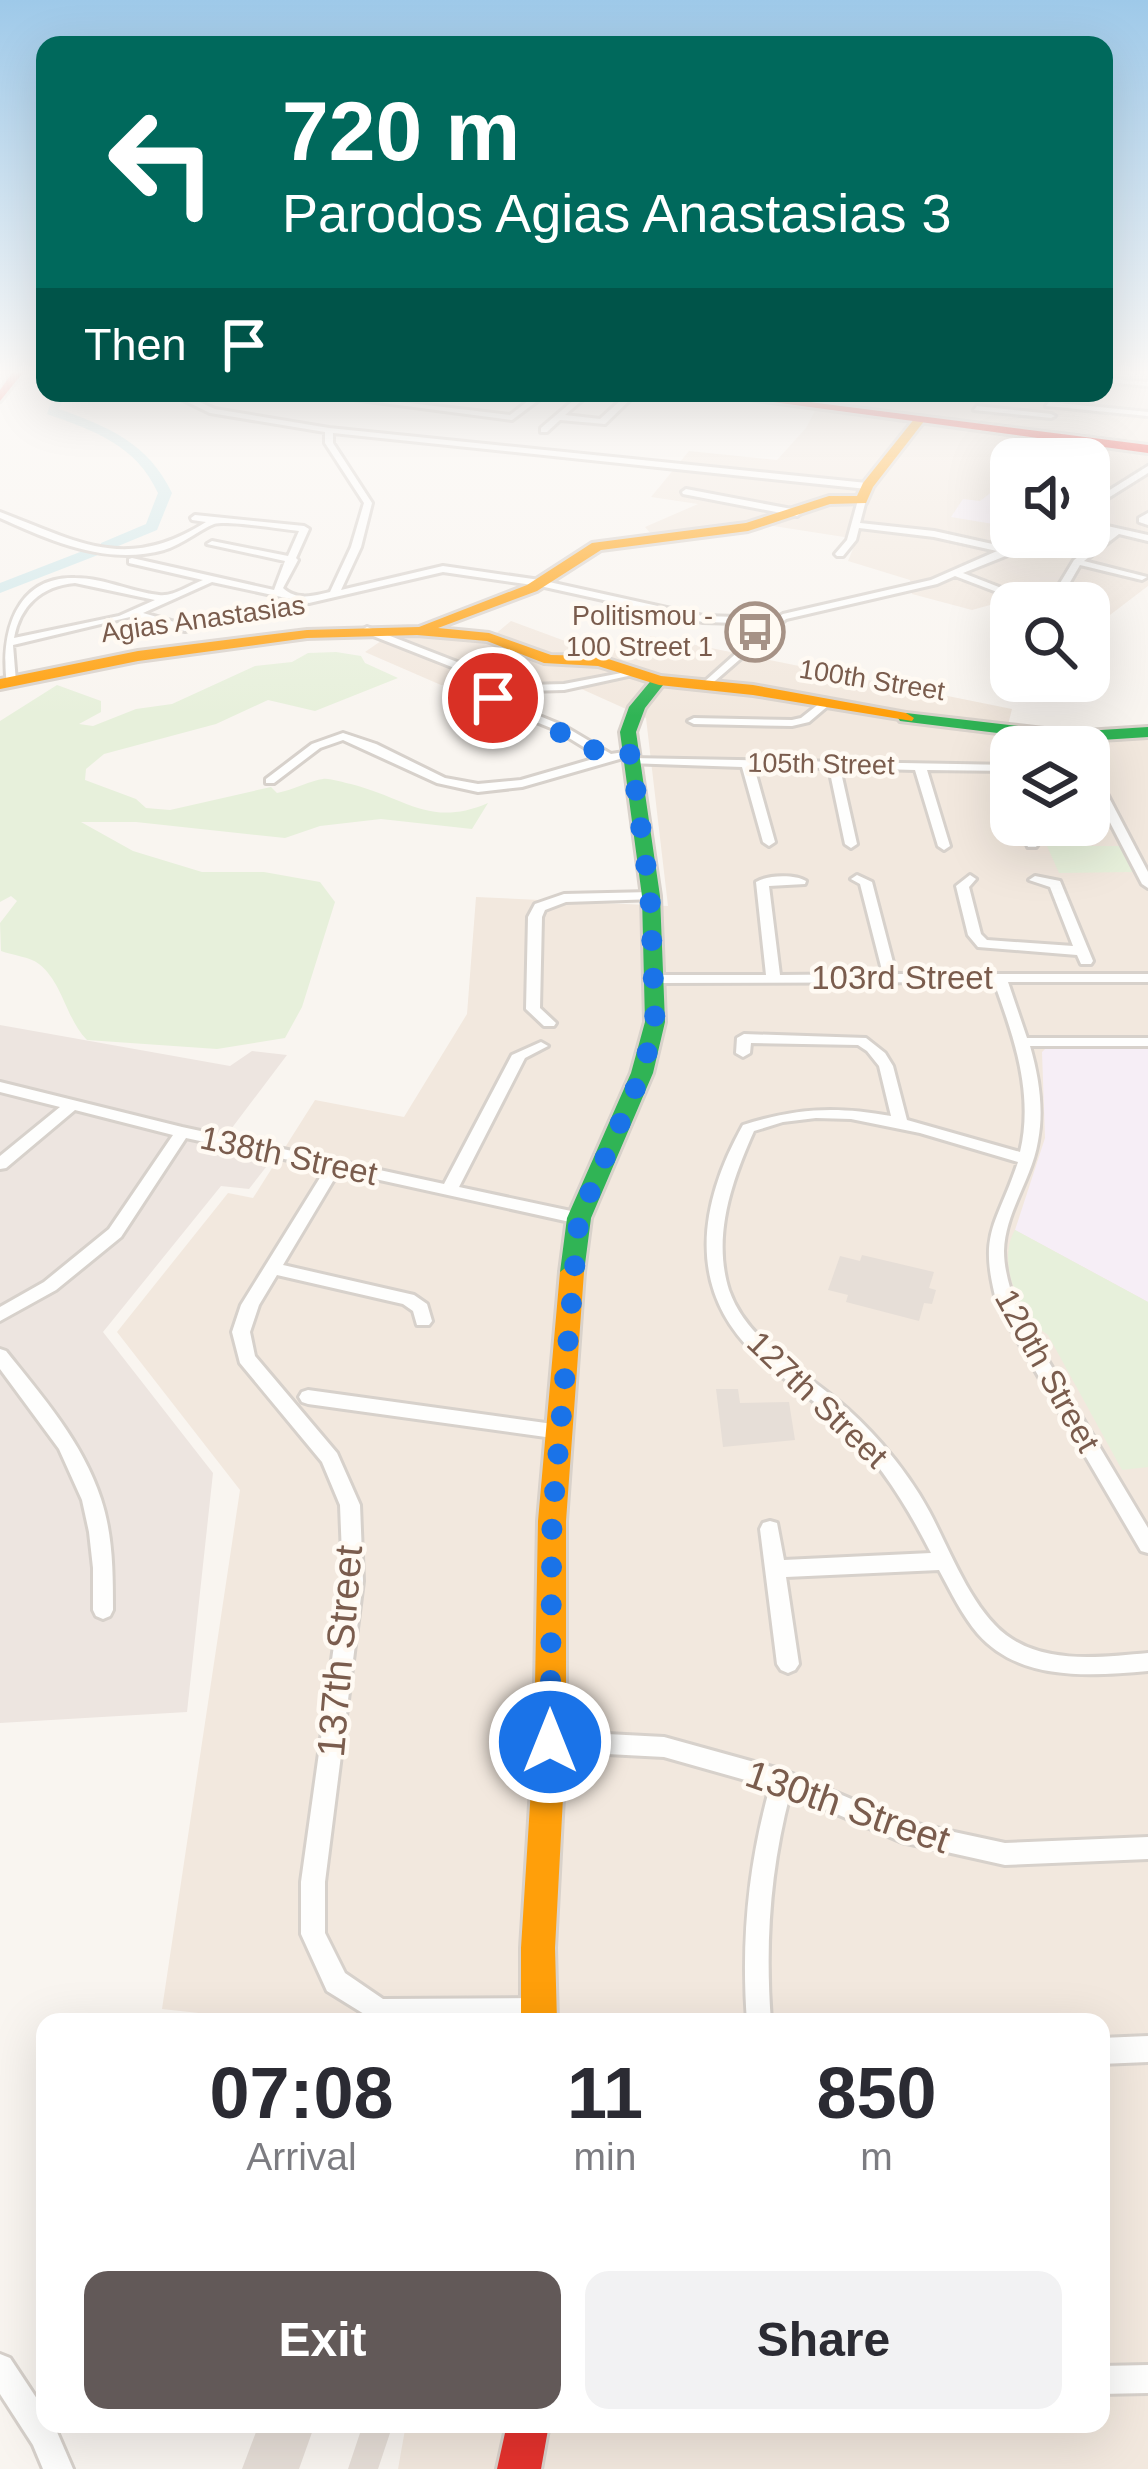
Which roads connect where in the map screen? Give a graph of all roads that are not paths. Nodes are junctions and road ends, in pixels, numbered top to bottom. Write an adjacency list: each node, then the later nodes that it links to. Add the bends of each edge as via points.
1 (356, 485): 26 (street, via 368,503)
2 (726, 485): 5 (street)
3 (872, 485): 5 (street)
4 (686, 492): 6 (street)
5 (861, 504): 6 (street, Agias Anastasias, via 829,500); 14 (street); 15 (street)
6 (797, 513): 24 (street, Agias Anastasias, via 597,546)
7 (2, 518): 9 (street, via 85,549 147,554)
8 (195, 518): 9 (street)
9 (216, 519): 18 (street, via 304,529)
10 (1110, 531): 11 (street)
11 (1115, 532): 12 (street); 19 (street)
12 (1148, 538)
13 (212, 544): 18 (street)
14 (990, 546)
15 (840, 554)
16 (109, 555): 22 (street)
17 (995, 558): 20 (street)
18 (293, 560): 27 (street, via 278,590)
19 (1077, 562): 21 (street); 23 (street)
20 (958, 574): 25 (street); 31 (street)
21 (1142, 577)
22 (208, 581): 27 (street); 28 (street)
23 (1065, 582)
24 (541, 584): 26 (street, via 443,569); 31 (street, via 703,619); 33 (street, Agias Anastasias)
25 (990, 586)
26 (334, 594): 27 (street, via 302,601)
27 (283, 595)
28 (167, 600): 29 (street); 35 (street, via 67,581 20,608)
29 (134, 614): 30 (street, via 185,628); 35 (street)
30 (230, 617)
31 (777, 621): 40 (street)
32 (367, 630): 33 (street, Agias Anastasias); 36 (street); 39 (street, Agias Anastasias, via 138,656)
33 (417, 631): 34 (street, Agias Anastasias)
34 (452, 634): 36 (street); 37 (street, Agias Anastasias)
35 (6, 643): 39 (street)
36 (429, 655): 41 (street, via 466,669)
37 (633, 672): 38 (street, Agias Anastasias); 41 (street, via 564,687)
38 (658, 680): 40 (street, 100th Street); 47 (street, via 631,718)
39 (6, 683)
40 (708, 684): 42 (street, 100th Street)
41 (489, 689): 47 (street, via 501,704)
42 (824, 705): 43 (street, via 792,723); 44 (street, 100th Street)
43 (694, 721)
44 (990, 730)
45 (1148, 732): 46 (street, 100th Street)
46 (1110, 737)
47 (623, 757): 48 (street, 105th Street); 52 (street, via 475,788 343,736); 62 (street)
48 (747, 763): 49 (street, 105th Street); 54 (street)
49 (834, 765): 50 (street, 105th Street); 55 (street)
50 (920, 766): 51 (street, 105th Street); 56 (street)
51 (990, 768)
52 (270, 781)
53 (1110, 811): 61 (street)
54 (769, 842)
55 (851, 844)
56 (944, 846)
57 (857, 879): 64 (street, via 866,882)
58 (970, 880): 63 (street, via 962,886 983,944)
59 (1035, 880): 63 (street, via 1055,884)
60 (800, 881): 65 (street, via 762,882)
61 (1148, 884)
62 (650, 896): 69 (street); 70 (street, via 564,898 540,907 533,1010)
63 (1082, 952): 67 (street)
64 (890, 976): 65 (street, 103rd Street); 66 (street, 103rd Street)
65 (773, 977): 69 (street, 103rd Street)
66 (999, 977): 67 (street, 103rd Street); 71 (street, 120th Street)
67 (1093, 978): 68 (street, 103rd Street)
68 (1148, 978)
69 (656, 979): 83 (street, via 642,1073)
70 (548, 1023)
71 (1023, 1042): 72 (street); 79 (street, 120th Street, via 1033,1106)
72 (1148, 1042)
73 (541, 1046): 82 (street, via 519,1055)
74 (743, 1053): 77 (street, via 743,1038 877,1048)
75 (0, 1087): 76 (street, 138th Street)
76 (73, 1104): 78 (street, 138th Street); 80 (street)
77 (900, 1126): 79 (street, 127th Street); 92 (street, 127th Street, via 802,1111 748,1128 724,1178 712,1260 723,1299 748,1334 851,1423 902,1483)
78 (182, 1132): 81 (street, 138th Street); 85 (street, via 115,1233 67,1275)
79 (1026, 1160): 91 (street, 120th Street, via 993,1240 994,1271 1007,1307)
80 (0, 1164)
81 (336, 1164): 82 (street, 138th Street); 84 (street, 137th Street)
82 (449, 1190): 83 (street, 138th Street)
83 (579, 1218): 89 (street)
84 (272, 1268): 86 (street, via 408,1299); 100 (street, 137th Street, via 241,1332 245,1358 330,1458 350,1505 353,1581 313,1882 314,1934 336,1982 380,2011)
85 (0, 1315)
86 (423, 1322)
87 (0, 1356): 94 (street, via 55,1425 94,1498 106,1549)
88 (308, 1397): 89 (street)
89 (560, 1432): 97 (street)
90 (770, 1529): 93 (street)
91 (1148, 1544)
92 (945, 1561): 93 (street); 95 (street, 127th Street, via 994,1638 1031,1660 1084,1667)
93 (776, 1569): 96 (street)
94 (104, 1610)
95 (1148, 1662)
96 (788, 1664)
97 (550, 1742): 98 (street, 130th Street, via 664,1748); 101 (street)
98 (783, 1780): 99 (street, 130th Street, via 902,1831 1005,1854); 102 (street, via 760,1861)
99 (1148, 1848)
100 (444, 2013)
101 (539, 2013)
102 (758, 2013)
103 (1148, 2049): 104 (street)
104 (1110, 2051)
105 (0, 2368): 108 (street)
106 (1148, 2379): 107 (street)
107 (1110, 2380)
108 (36, 2415)
109 (48, 2433): 111 (street)
110 (527, 2433): 112 (street)
111 (58, 2469)
112 (518, 2469)

